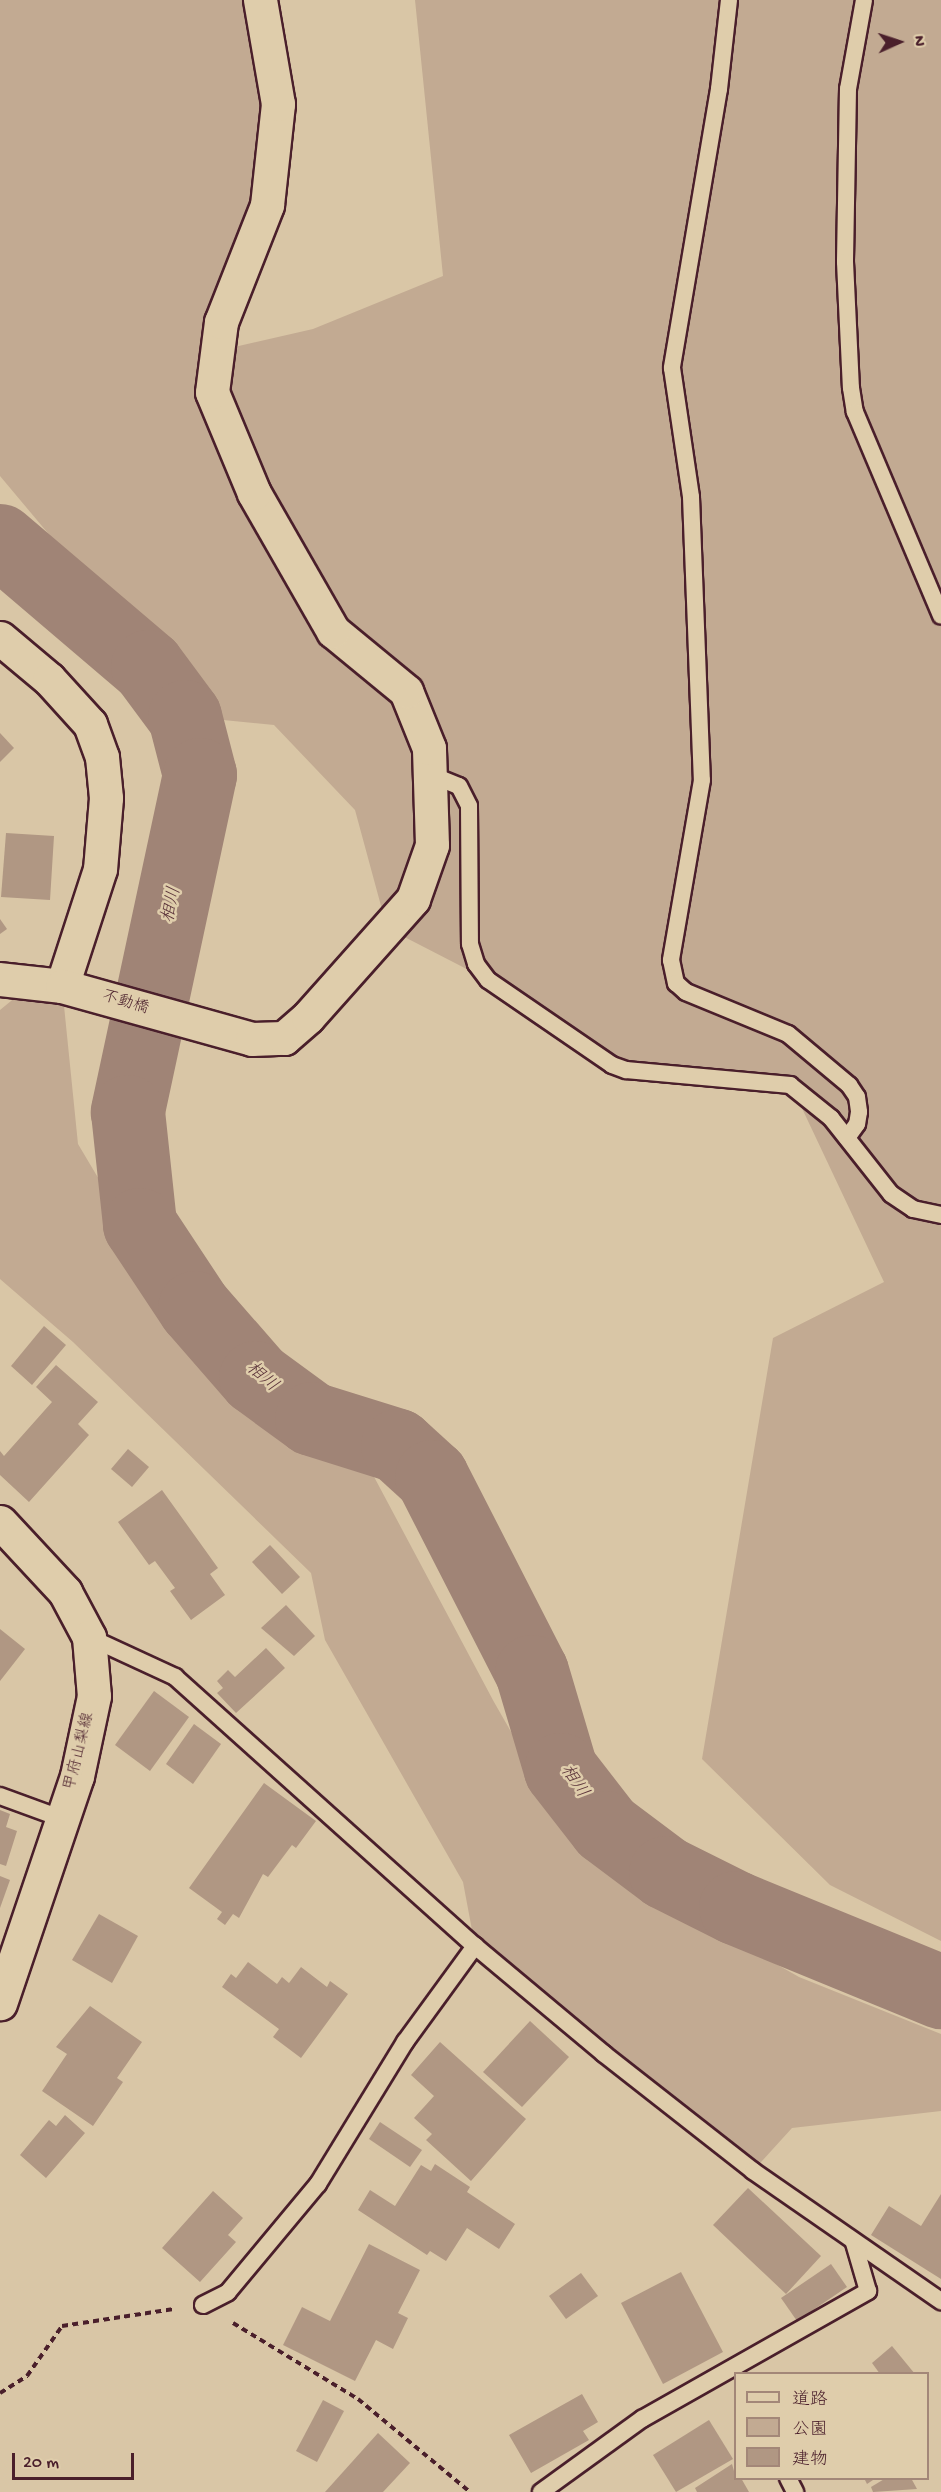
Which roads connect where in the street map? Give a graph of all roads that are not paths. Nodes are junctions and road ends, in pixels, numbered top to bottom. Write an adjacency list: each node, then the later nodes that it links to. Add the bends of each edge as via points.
1 (260, 0): 6 (street, 不動橋, via 278,104 267,205 220,322 212,392 254,493 333,631 406,691 429,748)
2 (729, 0): 9 (lane, via 719,89 672,368 692,496 702,780 671,960 676,982 686,992 789,1034 849,1085 859,1112 857,1125)
3 (864, 0): 4 (lane, via 848,89 844,262 851,388 855,412)
4 (941, 616)
5 (0, 638): 8 (street, via 49,679 90,724 102,756 106,798 100,869)
6 (429, 774): 8 (street, 不動橋, via 432,845 413,899 308,1017 284,1038 252,1040); 9 (lane, via 459,786 469,806 470,944 476,964 488,980 612,1065 626,1070 790,1085 831,1118)
7 (0, 979): 8 (street, 不動橋)
8 (62, 986)
9 (847, 1138): 10 (lane, via 891,1194 913,1209)
10 (941, 1215)
11 (0, 1522): 12 (street, 甲府山梨線, via 65,1592)
12 (89, 1637): 14 (street, 甲府山梨線, via 94,1696 77,1776); 15 (lane, via 175,1677)
13 (0, 1796): 14 (lane)
14 (63, 1819): 16 (street, 甲府山梨線)
15 (475, 1946): 17 (lane, via 622,2069); 19 (lane, via 405,2042 318,2184 228,2292)
16 (0, 2002)
17 (854, 2243): 18 (lane); 20 (lane, via 868,2292)
18 (941, 2301)
19 (203, 2305)
20 (734, 2371): 21 (lane, via 642,2419)
21 (541, 2492)

